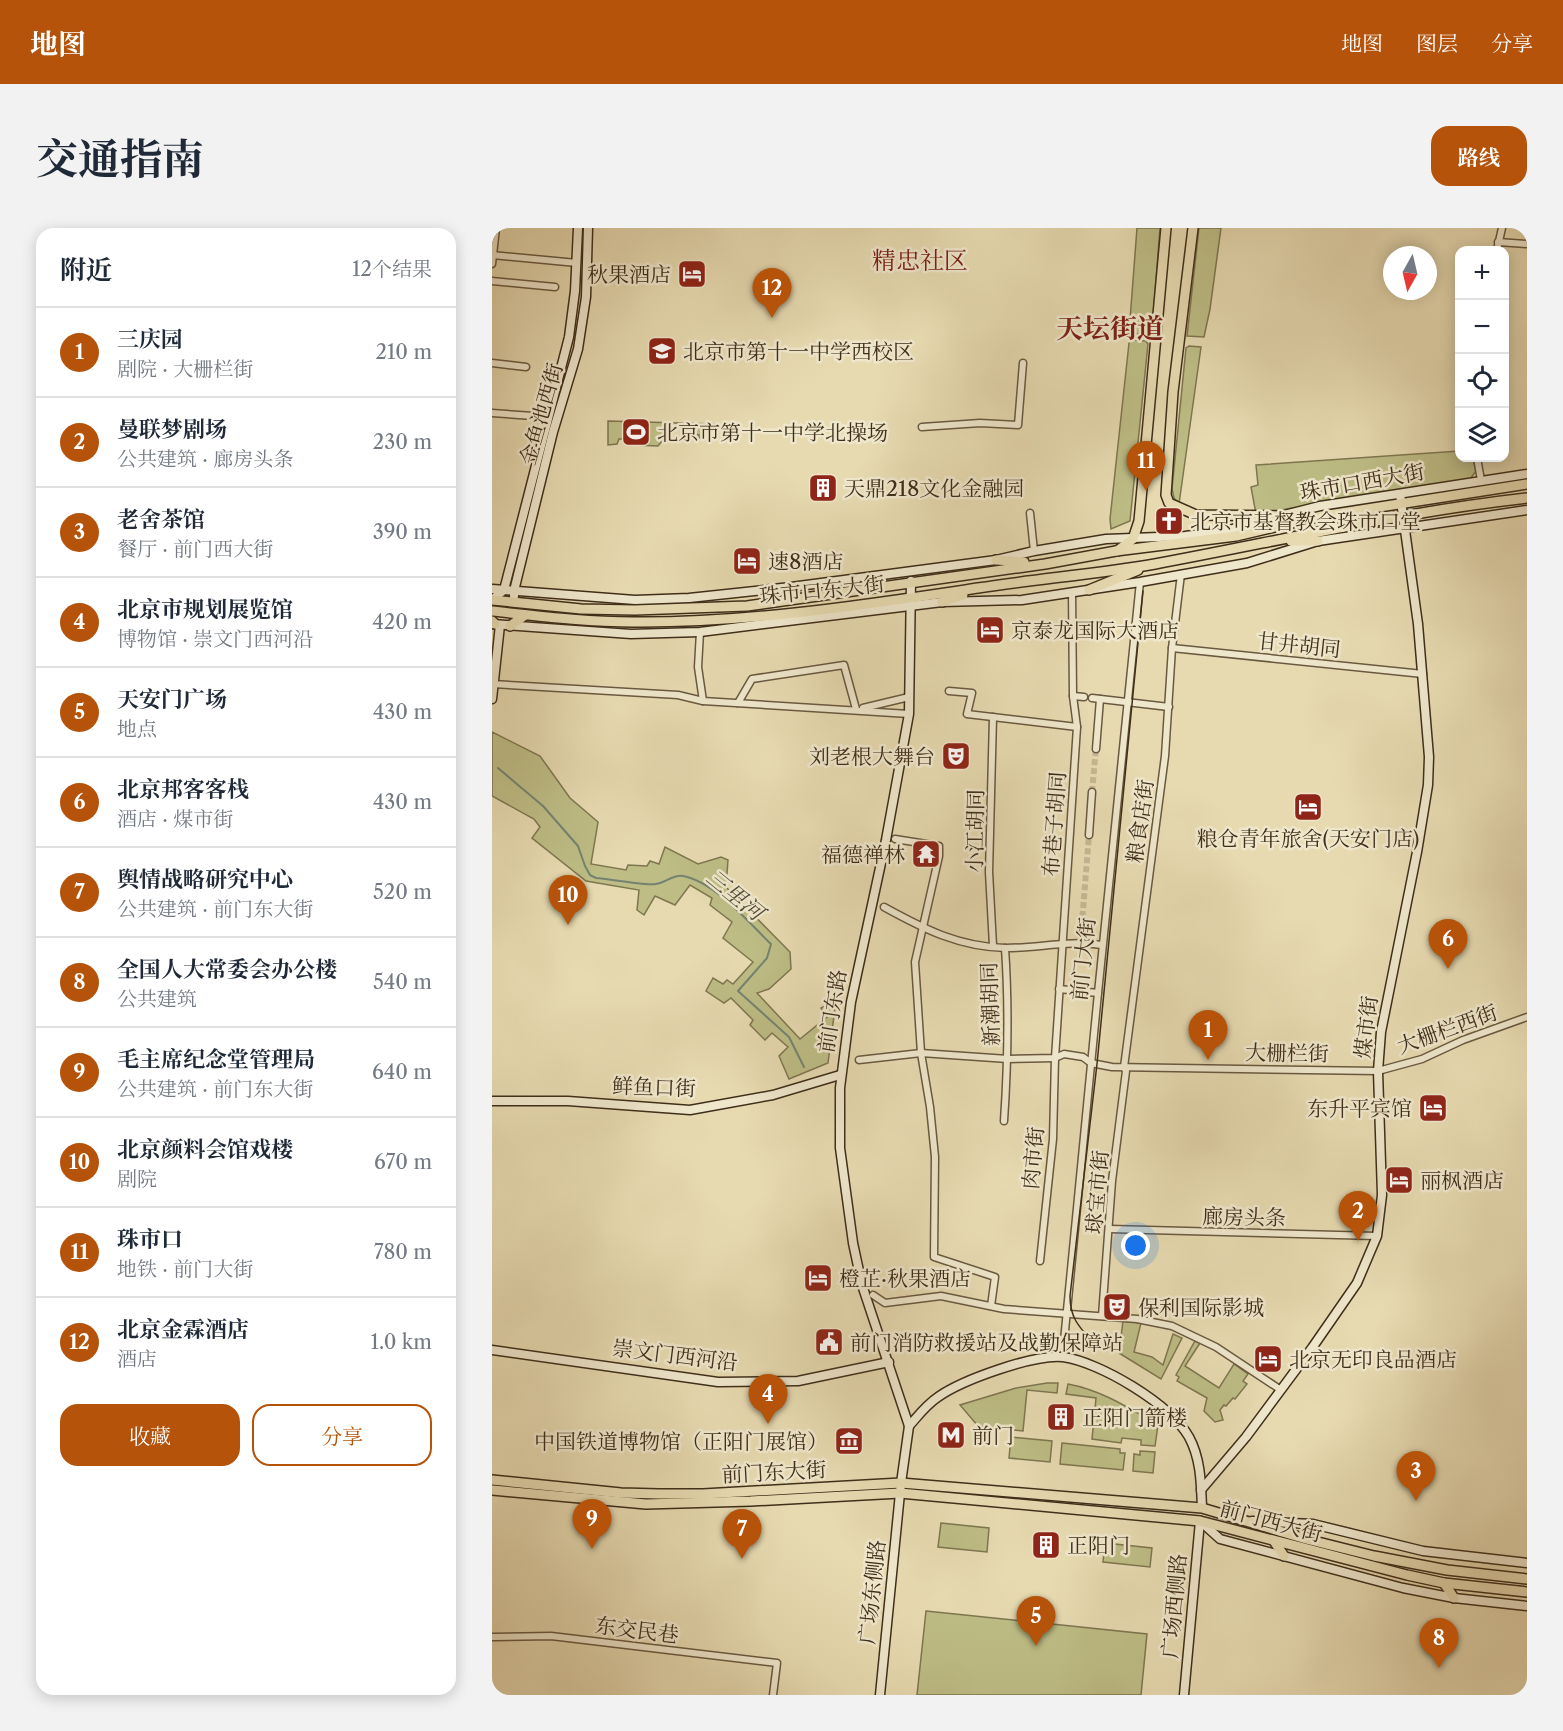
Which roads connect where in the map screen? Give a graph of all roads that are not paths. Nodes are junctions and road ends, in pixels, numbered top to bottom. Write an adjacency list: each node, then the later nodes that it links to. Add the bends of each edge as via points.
1 (496, 228): 10 (street)
2 (578, 228): 11 (street, 金鱼池西街)
3 (588, 228): 50 (street, 金鱼池西街, via 586,297 578,349)
4 (1166, 228): 34 (main road, via 1138,521)
5 (1193, 228): 29 (main road, via 1173,392 1166,495 1169,503 1196,515)
6 (1502, 228): 7 (street)
7 (1498, 242): 8 (street); 9 (street)
8 (1527, 244)
9 (1498, 246)
10 (493, 255): 11 (street); 12 (street)
11 (577, 263): 19 (street, 金鱼池西街, via 569,338)
12 (492, 264)
13 (492, 281): 14 (street)
14 (555, 287)
15 (492, 363): 17 (street)
16 (1023, 363): 20 (street, via 1018,425)
17 (526, 367)
18 (492, 413): 19 (street)
19 (548, 417): 48 (street, 金鱼池西街)
20 (922, 427)
21 (1479, 462): 23 (street)
22 (1527, 474): 23 (street, 珠市口西大街)
23 (1481, 480): 26 (street, 珠市口西大街)
24 (1527, 484): 26 (main road, 珠市口西大街)
25 (1527, 498): 31 (main road, 珠市口西大街)
26 (1400, 499): 29 (street, 珠市口西大街, via 1320,506); 30 (main road, 珠市口西大街); 31 (street, 煤市街)
27 (1527, 510): 32 (street)
28 (1030, 513): 37 (street)
29 (1279, 516): 30 (main road); 33 (main road); 34 (street, 珠市口西大街, via 1226,531)
30 (1322, 516): 33 (main road, 珠市口西大街)
31 (1403, 517): 32 (street, 煤市街); 35 (main road, 珠市口西大街)
32 (1404, 528): 36 (street); 62 (street, 煤市街)
33 (1236, 536): 38 (main road, 珠市口西大街)
34 (1133, 539): 37 (street, 珠市口东大街, via 1106,539); 38 (main road)
35 (1274, 541): 36 (main road); 41 (main road, 珠市口西大街)
36 (1318, 541): 42 (street, via 1247,563)
37 (1034, 551): 39 (street, 珠市口东大街)
38 (1116, 551): 40 (main road, 珠市口东大街)
39 (996, 560): 40 (main road); 50 (street, 珠市口东大街, via 689,598 635,600)
40 (1045, 564): 43 (main road, 珠市口东大街)
41 (1154, 564): 46 (main road, 珠市口东大街); 49 (main road)
42 (1181, 574): 44 (street); 61 (street, 粮食店街)
43 (911, 581): 45 (main road, 珠市口东大街); 54 (street, 前门东路)
44 (1140, 582): 49 (street, 珠市口东大街); 71 (street, 前门大街)
45 (878, 587): 53 (main road); 56 (main road, 珠市口东大街, via 790,601 689,609 581,609)
46 (982, 587): 54 (main road, 珠市口东大街); 55 (main road)
47 (492, 589): 48 (street, 珠市口东大街)
48 (504, 590): 50 (street, 珠市口东大街); 52 (street)
49 (1089, 590): 51 (street, 珠市口东大街)
50 (514, 591): 56 (street, via 514,596)
51 (1072, 592): 55 (street, 珠市口东大街, via 1022,600); 65 (street, 布巷子胡同)
52 (492, 600): 56 (main road, 珠市口东大街)
53 (879, 602): 54 (main road, 珠市口东大街); 58 (main road, 珠市口东大街, via 688,621 632,622)
54 (912, 602): 55 (street, 珠市口东大街); 60 (street, 珠市口东大街); 66 (street, 前门东路)
55 (942, 602)
56 (524, 603)
57 (492, 611): 58 (main road, 珠市口东大街)
58 (525, 615): 59 (main road)
59 (498, 624): 60 (street, 珠市口东大街, via 631,634); 63 (street)
60 (699, 632): 69 (street, via 698,667)
61 (1172, 648): 62 (street, 甘井胡同); 72 (street, 粮食店街)
62 (1423, 674): 96 (street, 煤市街, via 1428,785 1386,1001)
63 (493, 684): 67 (street); 69 (street, via 678,695)
64 (949, 691): 75 (street, via 972,693 967,714)
65 (1072, 696): 68 (street); 76 (street, 布巷子胡同)
66 (909, 697): 73 (street); 74 (street, 前门东路)
67 (492, 699)
68 (1100, 699): 71 (street); 77 (street)
69 (703, 701): 70 (street)
70 (738, 703): 73 (street); 73 (street, via 752,679 844,665)
71 (1128, 703): 72 (street); 84 (street, 前门大街)
72 (1169, 707): 95 (street, 粮食店街)
73 (856, 709): 74 (street)
74 (909, 714): 97 (street, 前门东路, via 850,1002)
75 (993, 717): 76 (street); 85 (street, 小江胡同, via 989,872)
76 (1077, 727): 83 (street, 布巷子胡同)
77 (1096, 749)
78 (1092, 792): 79 (street)
79 (1089, 835)
80 (895, 838): 82 (street, via 939,846)
81 (884, 907): 82 (street)
82 (922, 928): 85 (street, via 961,941); 90 (street, via 915,962)
83 (1062, 944): 84 (street, via 1081,938); 86 (street); 87 (street, 布巷子胡同)
84 (1102, 945): 88 (street, 前门大街)
85 (993, 946): 86 (street)
86 (1005, 948): 92 (street, 新潮胡同)
87 (1059, 988): 88 (street); 91 (street, 布巷子胡同)
88 (1098, 993): 94 (street, 前门大街)
89 (1527, 1017): 96 (street, 大栅栏西街, via 1422,1059)
90 (921, 1053): 92 (street); 93 (street); 104 (street, via 934,1157 934,1257 995,1276)
91 (1055, 1058): 92 (street); 94 (street, via 1064,1054); 102 (street, 肉市街, via 1053,1139)
92 (1008, 1059): 99 (street, 新潮胡同)
93 (859, 1060)
94 (1090, 1062): 95 (street, 大栅栏街); 105 (street, 前门大街)
95 (1125, 1069): 96 (street, 大栅栏街); 100 (street, 球宝市街)
96 (1378, 1071): 101 (street, 煤市街, via 1382,1195)
97 (840, 1075): 98 (street, 鲜鱼口街, via 773,1095 690,1110 568,1101); 109 (street, 前门东路, via 840,1148 854,1243 862,1285)
98 (496, 1101)
99 (1004, 1121)
100 (1110, 1230): 101 (street, 廊房头条); 106 (street, 球宝市街)
101 (1377, 1236): 110 (street, 煤市街, via 1357,1282)
102 (1040, 1261)
103 (873, 1294): 104 (street, via 885,1303 941,1296)
104 (992, 1306): 105 (street)
105 (1066, 1314): 106 (street); 107 (street, 前门大街)
106 (1102, 1317): 110 (street, via 1172,1326 1216,1347)
107 (1064, 1341)
108 (492, 1350): 109 (street, 崇文门西河沿, via 718,1382 798,1381)
109 (889, 1362): 111 (street, 前门东路)
110 (1281, 1390): 115 (street, 煤市街)
111 (909, 1426): 113 (street, 广场东侧路); 115 (street, via 933,1400 977,1378 1041,1358 1080,1360 1144,1394 1173,1418 1196,1452)
112 (492, 1480): 113 (main road, 前门东大街, via 621,1494)
113 (900, 1488): 114 (main road, 前门东大街, via 751,1502 646,1504); 116 (main road, 前门东大街); 118 (main road, 前门东大街); 129 (street, 广场东侧路)
114 (492, 1490)
115 (1202, 1490): 116 (street)
116 (1202, 1508): 117 (main road, 前门西大街); 118 (main road)
117 (1239, 1520): 121 (street, 前门西大街, via 1313,1524 1423,1551); 122 (main road, 前门西大街, via 1374,1556)
118 (1200, 1521): 119 (main road, 前门西大街); 120 (street, 前门西大街, via 1220,1539); 130 (street, 广场西侧路)
119 (1274, 1541): 120 (main road); 123 (main road, 前门西大街)
120 (1284, 1556): 125 (street, 前门西大街)
121 (1527, 1563)
122 (1527, 1580)
123 (1444, 1583): 124 (main road, 前门西大街); 125 (main road)
124 (1527, 1592)
125 (1454, 1598): 126 (street, 前门西大街)
126 (1527, 1606)
127 (492, 1637): 128 (street, 东交民巷, via 551,1636 777,1663)
128 (773, 1695)
129 (880, 1695)
130 (1184, 1695)

